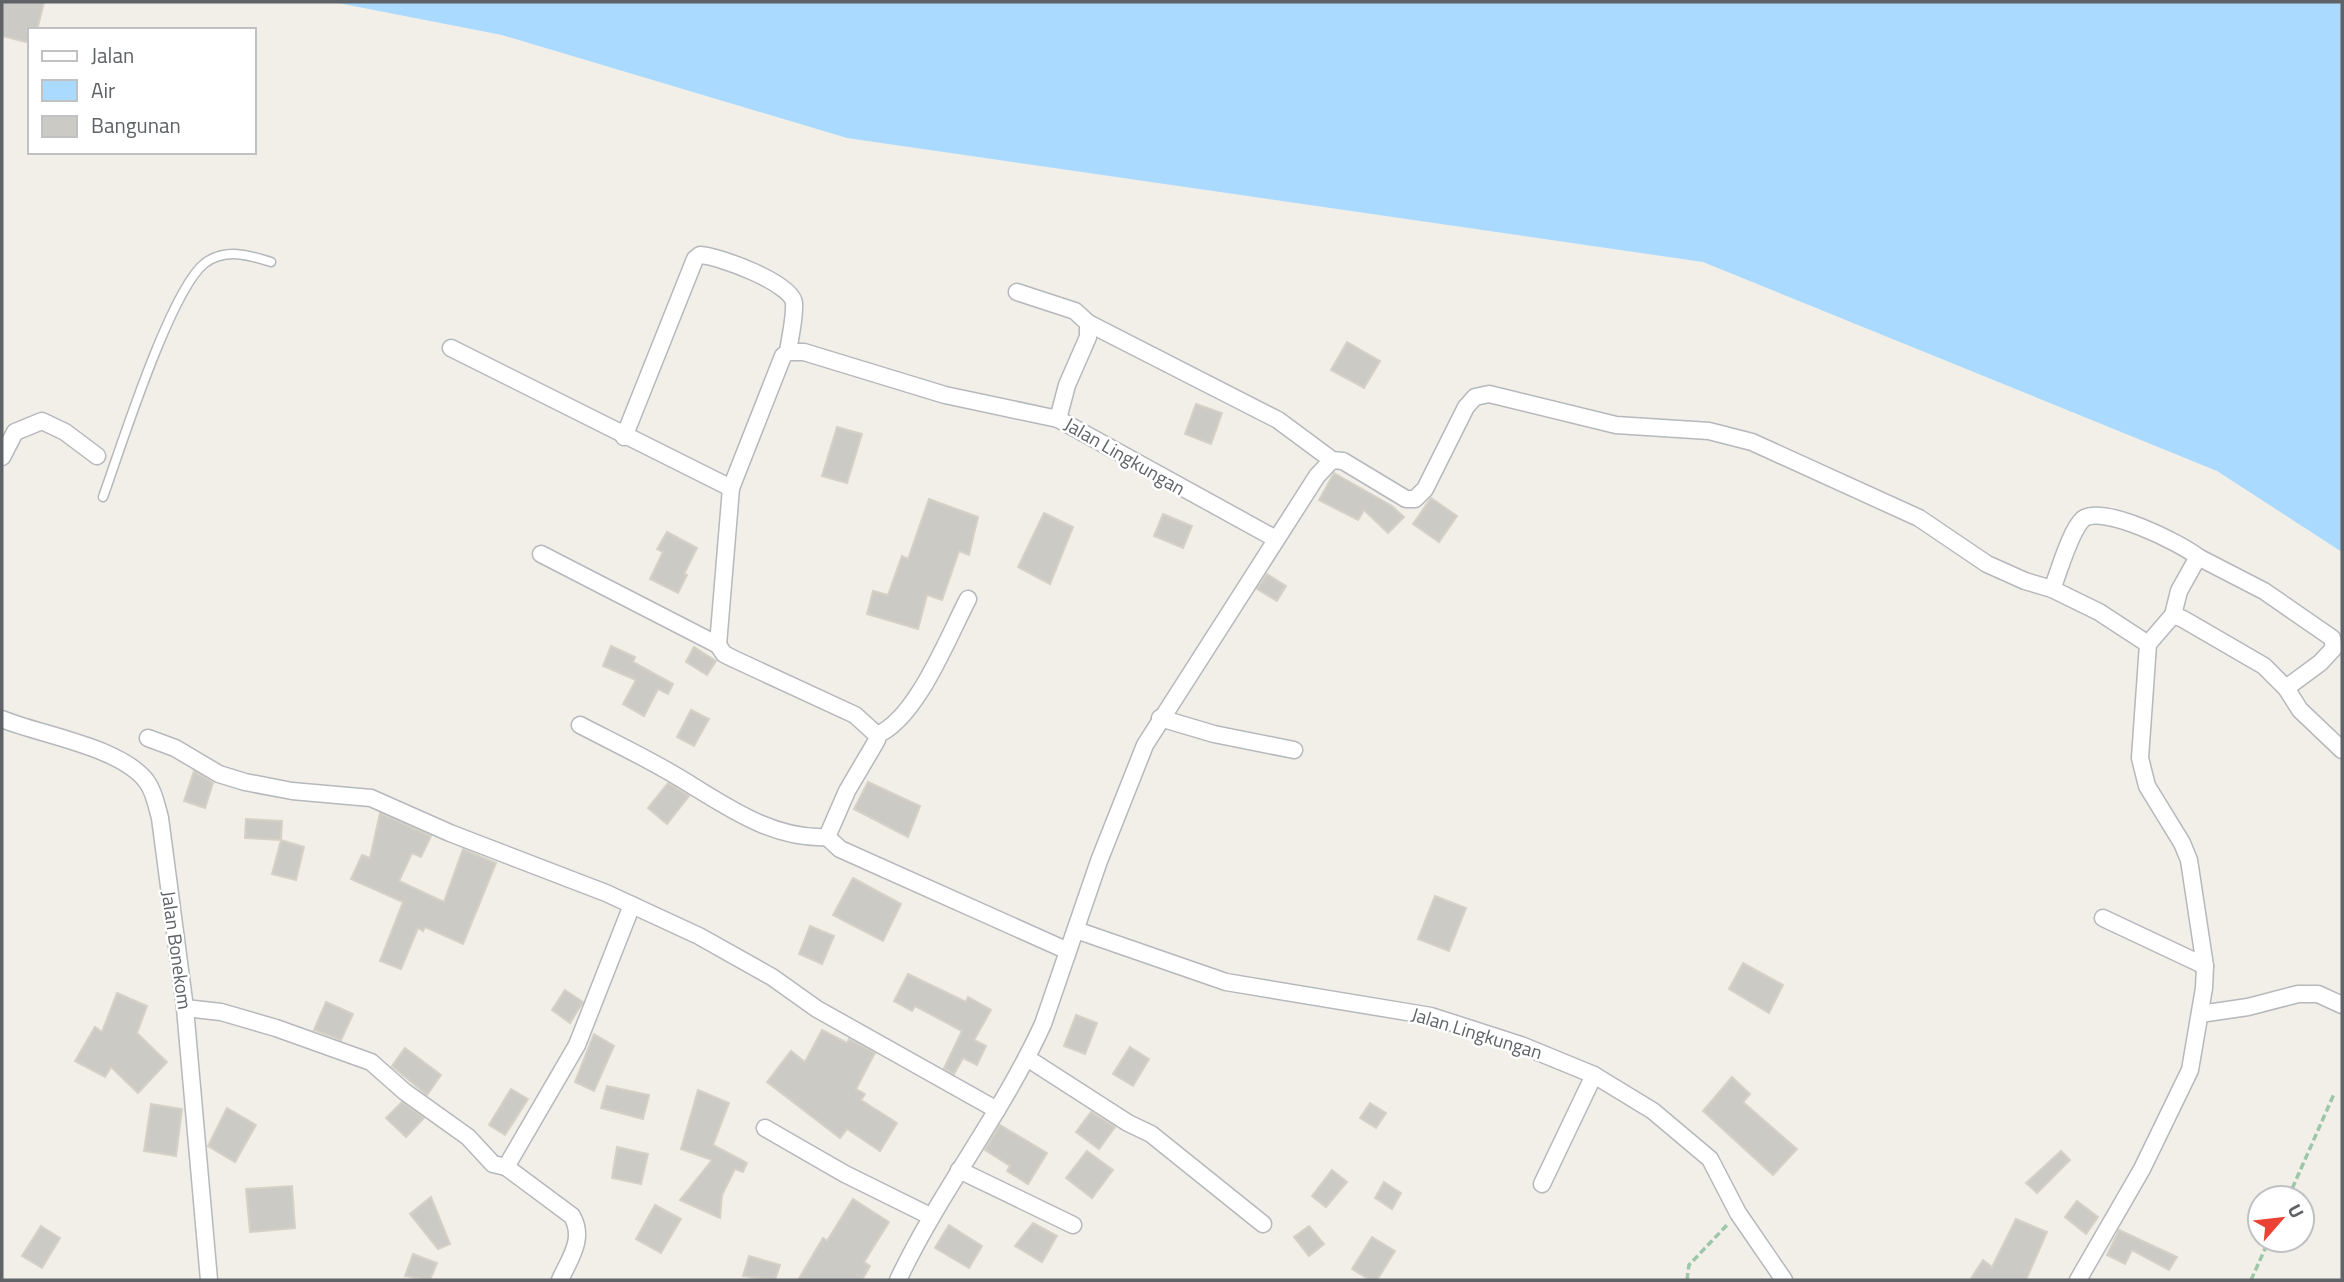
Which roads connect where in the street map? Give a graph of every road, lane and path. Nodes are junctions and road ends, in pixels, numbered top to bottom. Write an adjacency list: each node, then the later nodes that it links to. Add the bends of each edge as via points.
1 (271, 262): 12 (lane, via 239,252 205,263 186,289 166,327)
2 (1017, 292): 3 (street, via 1075,311)
3 (1088, 323): 6 (street, Jalan Lingkungan, via 1088,337); 10 (street, via 1278,419)
4 (451, 348): 7 (street)
5 (788, 352): 6 (street, via 804,352 945,395); 7 (street, via 794,302 784,287 714,256 700,255); 11 (street)
6 (1058, 419): 13 (street, Jalan Lingkungan)
7 (624, 437): 11 (street)
8 (97, 456): 9 (street, via 42,421 15,432)
9 (2, 457)
10 (1332, 460): 13 (street); 16 (street, via 1343,461 1406,499 1415,499 1425,489 1466,407 1475,397 1489,394 1616,425 1709,431 1752,442 1841,482 1919,518 1987,564)
11 (731, 488): 20 (street)
12 (103, 497)
13 (1276, 539): 22 (street)
14 (541, 554): 20 (street)
15 (2197, 557): 16 (street, via 2155,533 2094,515 2078,527); 18 (street, via 2179,591); 21 (street, via 2264,591 2332,638 2334,648)
16 (2052, 589): 19 (street)
17 (968, 599): 25 (street, via 909,706 897,723)
18 (2173, 615): 19 (street); 21 (street, via 2264,666)
19 (2148, 643): 34 (street, via 2140,739 2143,776 2189,860)
20 (718, 645): 25 (street, via 724,654 855,715)
21 (2286, 688): 28 (street, via 2300,710)
22 (1160, 718): 27 (street); 32 (street, via 1126,786)
23 (2, 719): 36 (street, Jalan Bonekom, via 97,750 147,781 160,818)
24 (580, 725): 29 (street, via 744,816 784,832)
25 (877, 735): 29 (street)
26 (148, 738): 30 (street, via 245,782 371,798)
27 (1294, 750)
28 (2342, 750)
29 (827, 837): 33 (street, via 840,849)
30 (632, 905): 41 (street, via 772,977 817,1009); 43 (street, via 577,1045)
31 (2103, 918): 34 (street)
32 (1076, 930): 33 (street); 39 (street, Jalan Lingkungan, via 1226,982 1431,1016)
33 (1068, 951): 38 (street)
34 (2205, 965): 37 (street)
35 (2342, 1005): 37 (street, via 2318,994 2298,994)
36 (185, 1008): 43 (street, via 221,1012 371,1062 468,1137 493,1164); 52 (street, Jalan Bonekom)
37 (2200, 1014): 57 (street, via 2190,1070 2174,1106)
38 (1027, 1058): 41 (street); 49 (street, via 1137,1129 1151,1133)
39 (1594, 1075): 45 (street); 47 (street, Jalan Lingkungan, via 1654,1111 1710,1159)
40 (2334, 1094): 46 (path)
41 (997, 1110): 44 (street)
42 (765, 1128): 48 (street)
43 (506, 1167): 53 (street, via 572,1216 578,1227 579,1240)
44 (959, 1170): 48 (street); 50 (street)
45 (1542, 1184)
46 (2294, 1184)
47 (1738, 1213): 55 (path, via 1689,1265); 56 (street, Jalan Lingkungan)
48 (930, 1216): 54 (street)
49 (1263, 1224)
50 (1073, 1225)
51 (2263, 1254): 58 (path)
52 (209, 1280)
53 (559, 1280)
54 (898, 1280)
55 (1687, 1280)
56 (1784, 1280)
57 (2078, 1280)
58 (2251, 1280)

